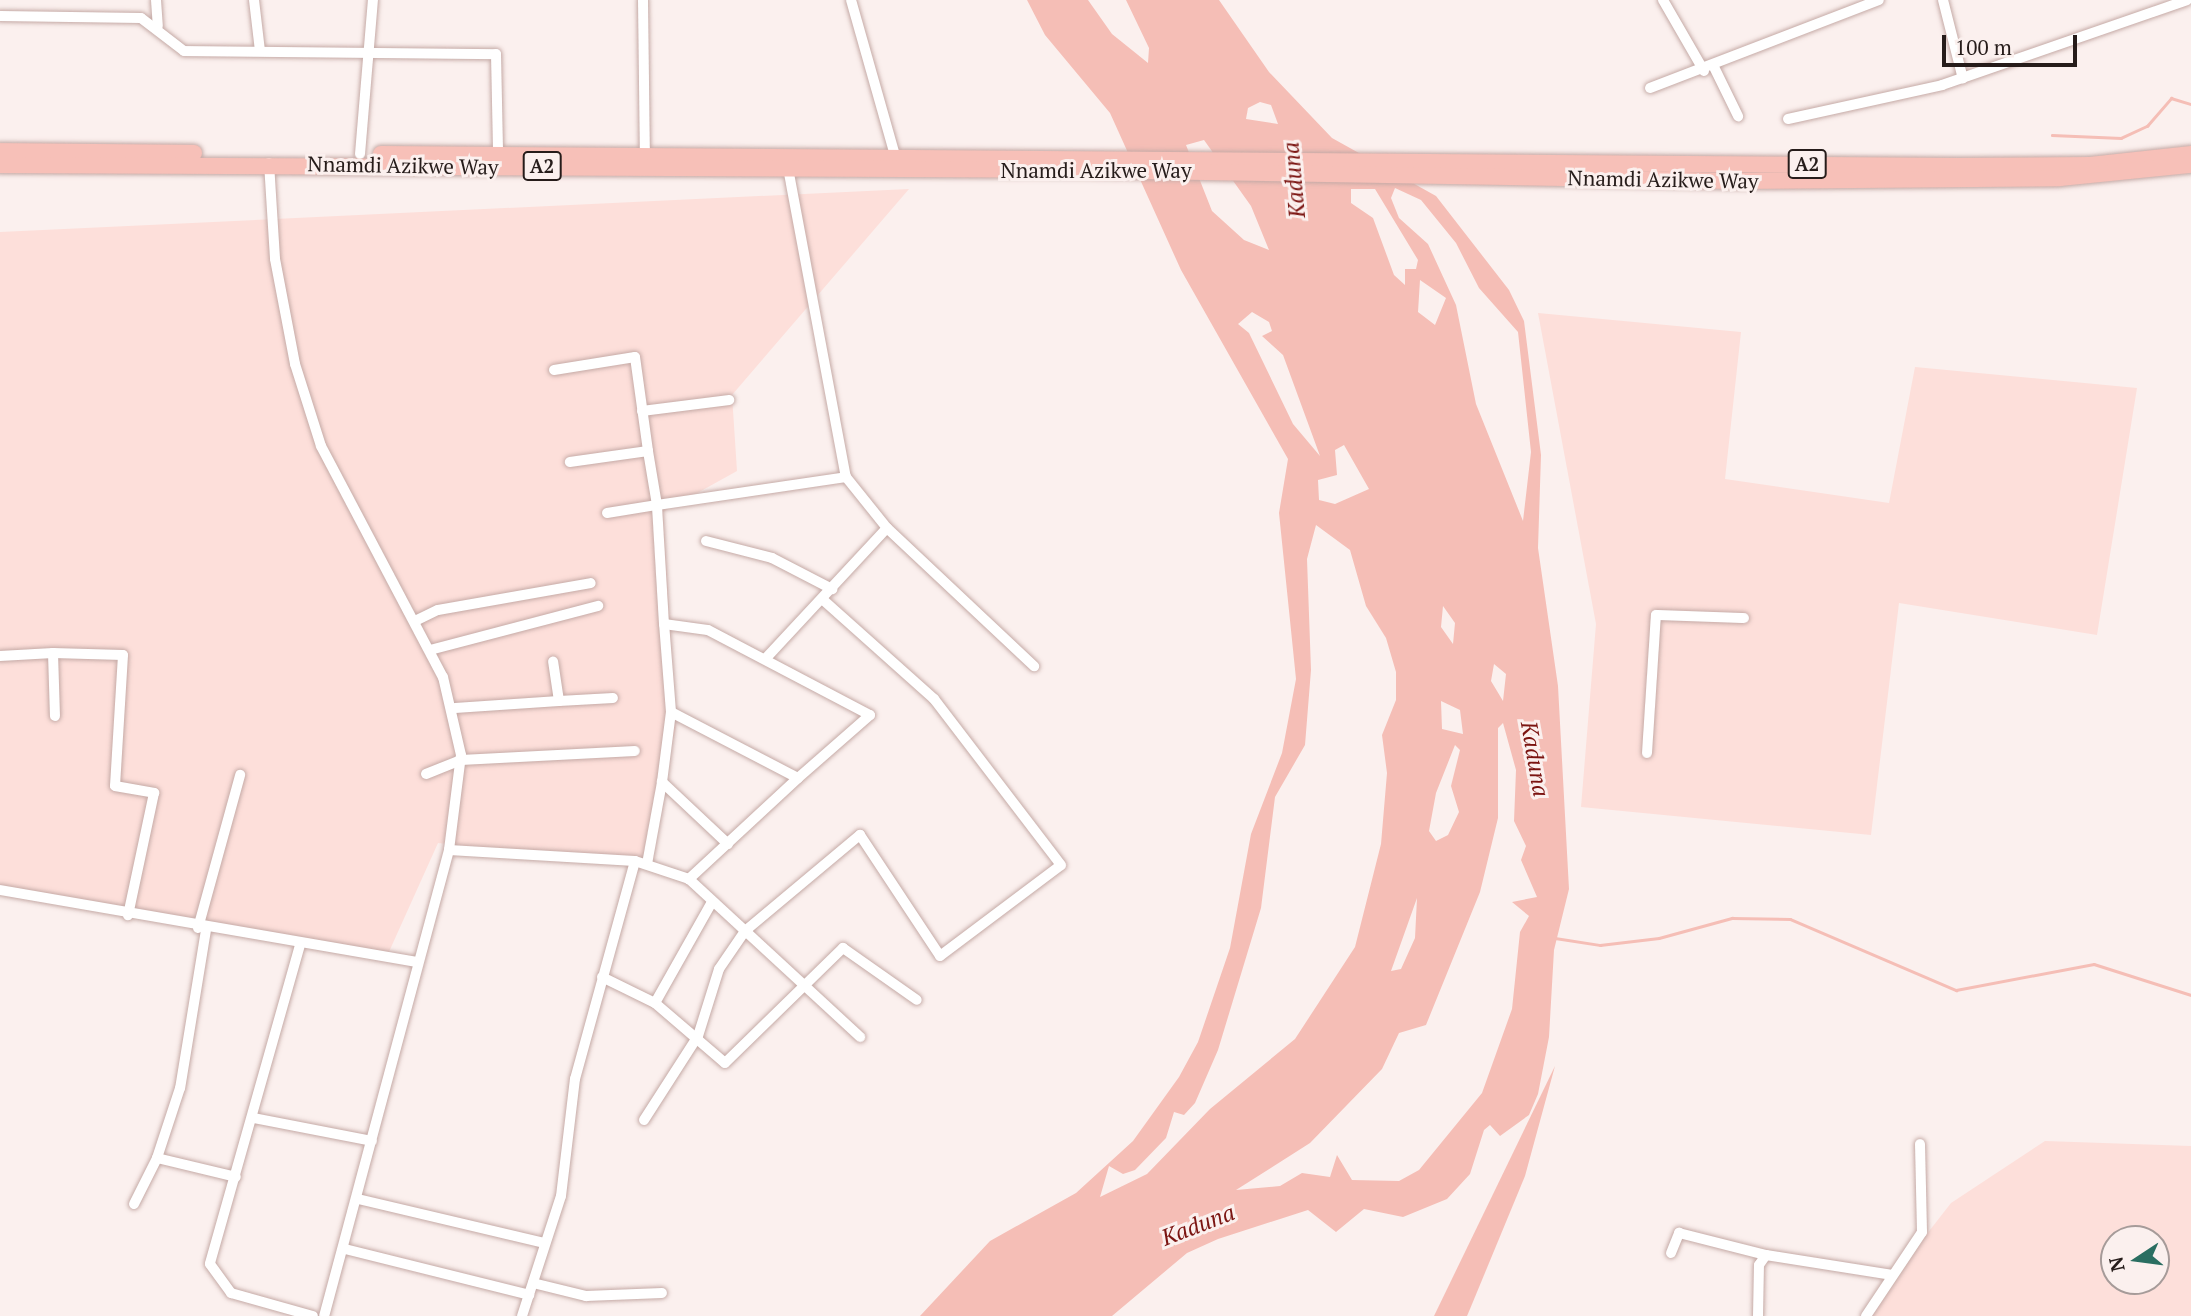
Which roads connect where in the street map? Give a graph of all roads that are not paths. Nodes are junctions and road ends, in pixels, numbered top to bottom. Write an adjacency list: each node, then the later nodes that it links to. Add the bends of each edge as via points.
1 (156, 0): 11 (street)
2 (254, 0): 12 (street)
3 (373, 0): 13 (street)
4 (643, 0): 23 (street)
5 (851, 0): 24 (street)
6 (1662, 0): 14 (street)
7 (1879, 0): 14 (street)
8 (1943, 0): 15 (street)
9 (2188, 0): 15 (street)
10 (0, 16): 11 (street, via 141,18)
11 (158, 26): 12 (street, via 184,51)
12 (260, 51): 13 (street)
13 (367, 52): 20 (street, via 496,54); 21 (street)
14 (1709, 69): 16 (street); 17 (street)
15 (1963, 79): 18 (street)
16 (1650, 88)
17 (1738, 116)
18 (1788, 119)
19 (0, 150): 21 (highway, Nnamdi Azikwe Way / A2)
20 (498, 152): 21 (highway, Nnamdi Azikwe Way / A2); 23 (highway, Nnamdi Azikwe Way / A2)
21 (360, 154)
22 (2191, 155): 29 (highway, Nnamdi Azikwe Way / A2, via 2035,166)
23 (645, 156): 24 (highway, Nnamdi Azikwe Way / A2)
24 (895, 156): 26 (highway, Nnamdi Azikwe Way / A2)
25 (269, 162): 27 (highway, Nnamdi Azikwe Way / A2); 30 (highway, Nnamdi Azikwe Way / A2); 46 (street, via 275,259 313,423 350,512)
26 (1083, 163): 29 (highway, Nnamdi Azikwe Way / A2); 30 (highway, Nnamdi Azikwe Way / A2)
27 (0, 165)
28 (2191, 165): 29 (highway, Nnamdi Azikwe Way / A2, via 2009,179)
29 (1423, 166)
30 (788, 168): 36 (street)
31 (554, 370): 33 (street, via 635,357)
32 (729, 400): 33 (street)
33 (642, 411): 34 (street)
34 (648, 451): 35 (street); 37 (street)
35 (570, 462)
36 (846, 477): 37 (street); 39 (street)
37 (657, 505): 38 (street); 47 (street)
38 (607, 513)
39 (887, 528): 42 (street); 53 (street)
40 (706, 541): 42 (street, via 772,558)
41 (591, 583): 46 (street, via 438,610)
42 (832, 589): 43 (street)
43 (822, 599): 51 (street); 75 (street, via 934,699 1061,865 940,956 860,835)
44 (598, 606): 48 (street)
45 (1744, 618): 60 (street, via 1656,615)
46 (415, 621): 48 (street)
47 (664, 624): 51 (street, via 708,630); 57 (street)
48 (430, 650): 56 (street)
49 (53, 653): 50 (street); 58 (street); 73 (street, via 123,655 115,786 154,793)
50 (0, 656)
51 (768, 657): 64 (street, via 870,715)
52 (553, 661): 55 (street)
53 (1034, 666)
54 (612, 698): 55 (street)
55 (559, 701): 56 (street)
56 (455, 708): 61 (street)
57 (671, 712): 64 (street); 65 (street)
58 (55, 716)
59 (635, 751): 61 (street)
60 (1647, 753)
61 (461, 760): 62 (street); 67 (street)
62 (426, 774)
63 (240, 775): 74 (street)
64 (798, 778): 66 (street)
65 (662, 782): 66 (street); 69 (street)
66 (728, 844): 70 (street)
67 (449, 850): 68 (street); 77 (street)
68 (635, 861): 69 (street); 78 (street)
69 (647, 864): 70 (street)
70 (689, 879): 72 (street)
71 (0, 890): 73 (street)
72 (712, 902): 75 (street); 81 (street)
73 (128, 915): 74 (street)
74 (202, 929): 76 (street); 88 (street, via 180,1088)
75 (745, 931): 79 (street); 82 (street, via 719,969)
76 (300, 945): 77 (street); 84 (street)
77 (418, 962): 86 (street)
78 (602, 977): 81 (street); 92 (street, via 575,1079 561,1196)
79 (804, 985): 80 (street, via 843,948); 82 (street, via 725,1063); 83 (street)
80 (917, 1000)
81 (655, 1003): 82 (street)
82 (698, 1035): 85 (street)
83 (860, 1037)
84 (254, 1118): 86 (street); 89 (street)
85 (644, 1120)
86 (372, 1141): 90 (street)
87 (1920, 1144): 96 (street, via 1922,1232 1912,1256)
88 (157, 1158): 89 (street); 91 (street)
89 (236, 1177): 100 (street, via 213,1249 213,1275 231,1293)
90 (358, 1199): 92 (street); 93 (street)
91 (134, 1204)
92 (544, 1243): 97 (street)
93 (345, 1249): 99 (street); 101 (street)
94 (1671, 1253): 95 (street, via 1679,1233)
95 (1766, 1255): 96 (street); 103 (street, via 1759,1265)
96 (1892, 1275): 104 (street)
97 (533, 1283): 98 (street, via 586,1296); 99 (street)
98 (662, 1293)
99 (529, 1295): 102 (street)
100 (313, 1316)
101 (324, 1316)
102 (522, 1316)
103 (1758, 1316)
104 (1866, 1316)

